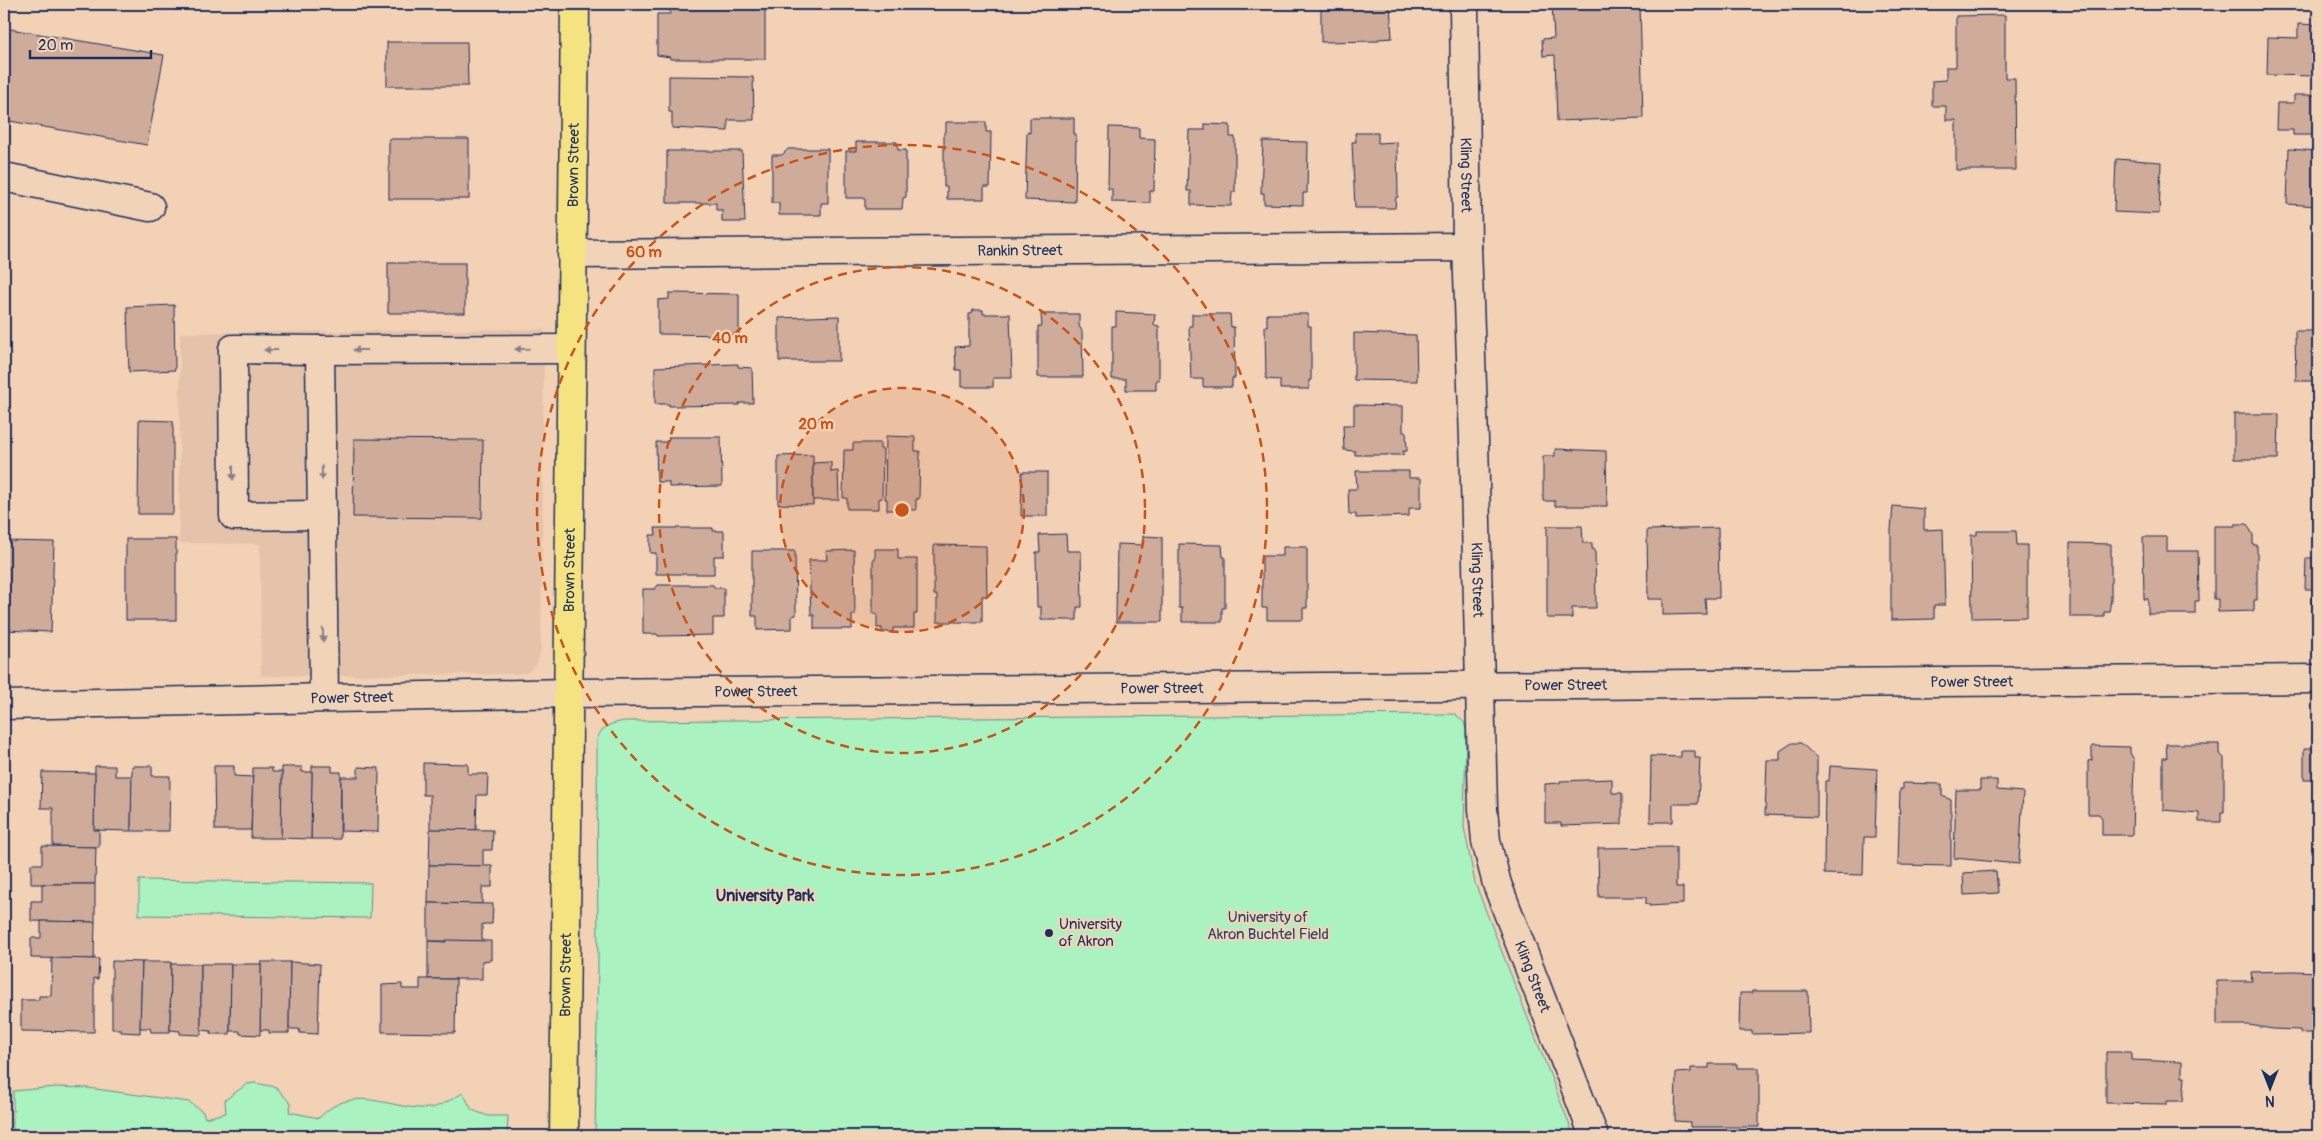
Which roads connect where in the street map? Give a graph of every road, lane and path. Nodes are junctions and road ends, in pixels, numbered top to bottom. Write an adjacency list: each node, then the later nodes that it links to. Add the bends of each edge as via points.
1 (575, 4): 6 (main road, Brown Street)
2 (1464, 4): 5 (street, Kling Street)
3 (4, 176): 4 (street)
4 (150, 207)
5 (1467, 247): 6 (street, Rankin Street); 11 (street, Kling Street)
6 (572, 254): 7 (main road, Brown Street)
7 (571, 349): 8 (street, one-way to 8); 12 (main road, Brown Street)
8 (320, 350): 9 (street, one-way to 9); 9 (street, one-way to 9, via 232,349 234,516)
9 (322, 515): 13 (street, one-way to 13)
10 (2318, 679): 11 (street, Power Street)
11 (1480, 685): 12 (street, Power Street); 16 (street, Kling Street, via 1482,809 1490,863)
12 (569, 693): 13 (street, Power Street); 15 (main road, Brown Street)
13 (324, 698): 14 (street, Power Street)
14 (4, 705)
15 (564, 1136)
16 (1594, 1136)

